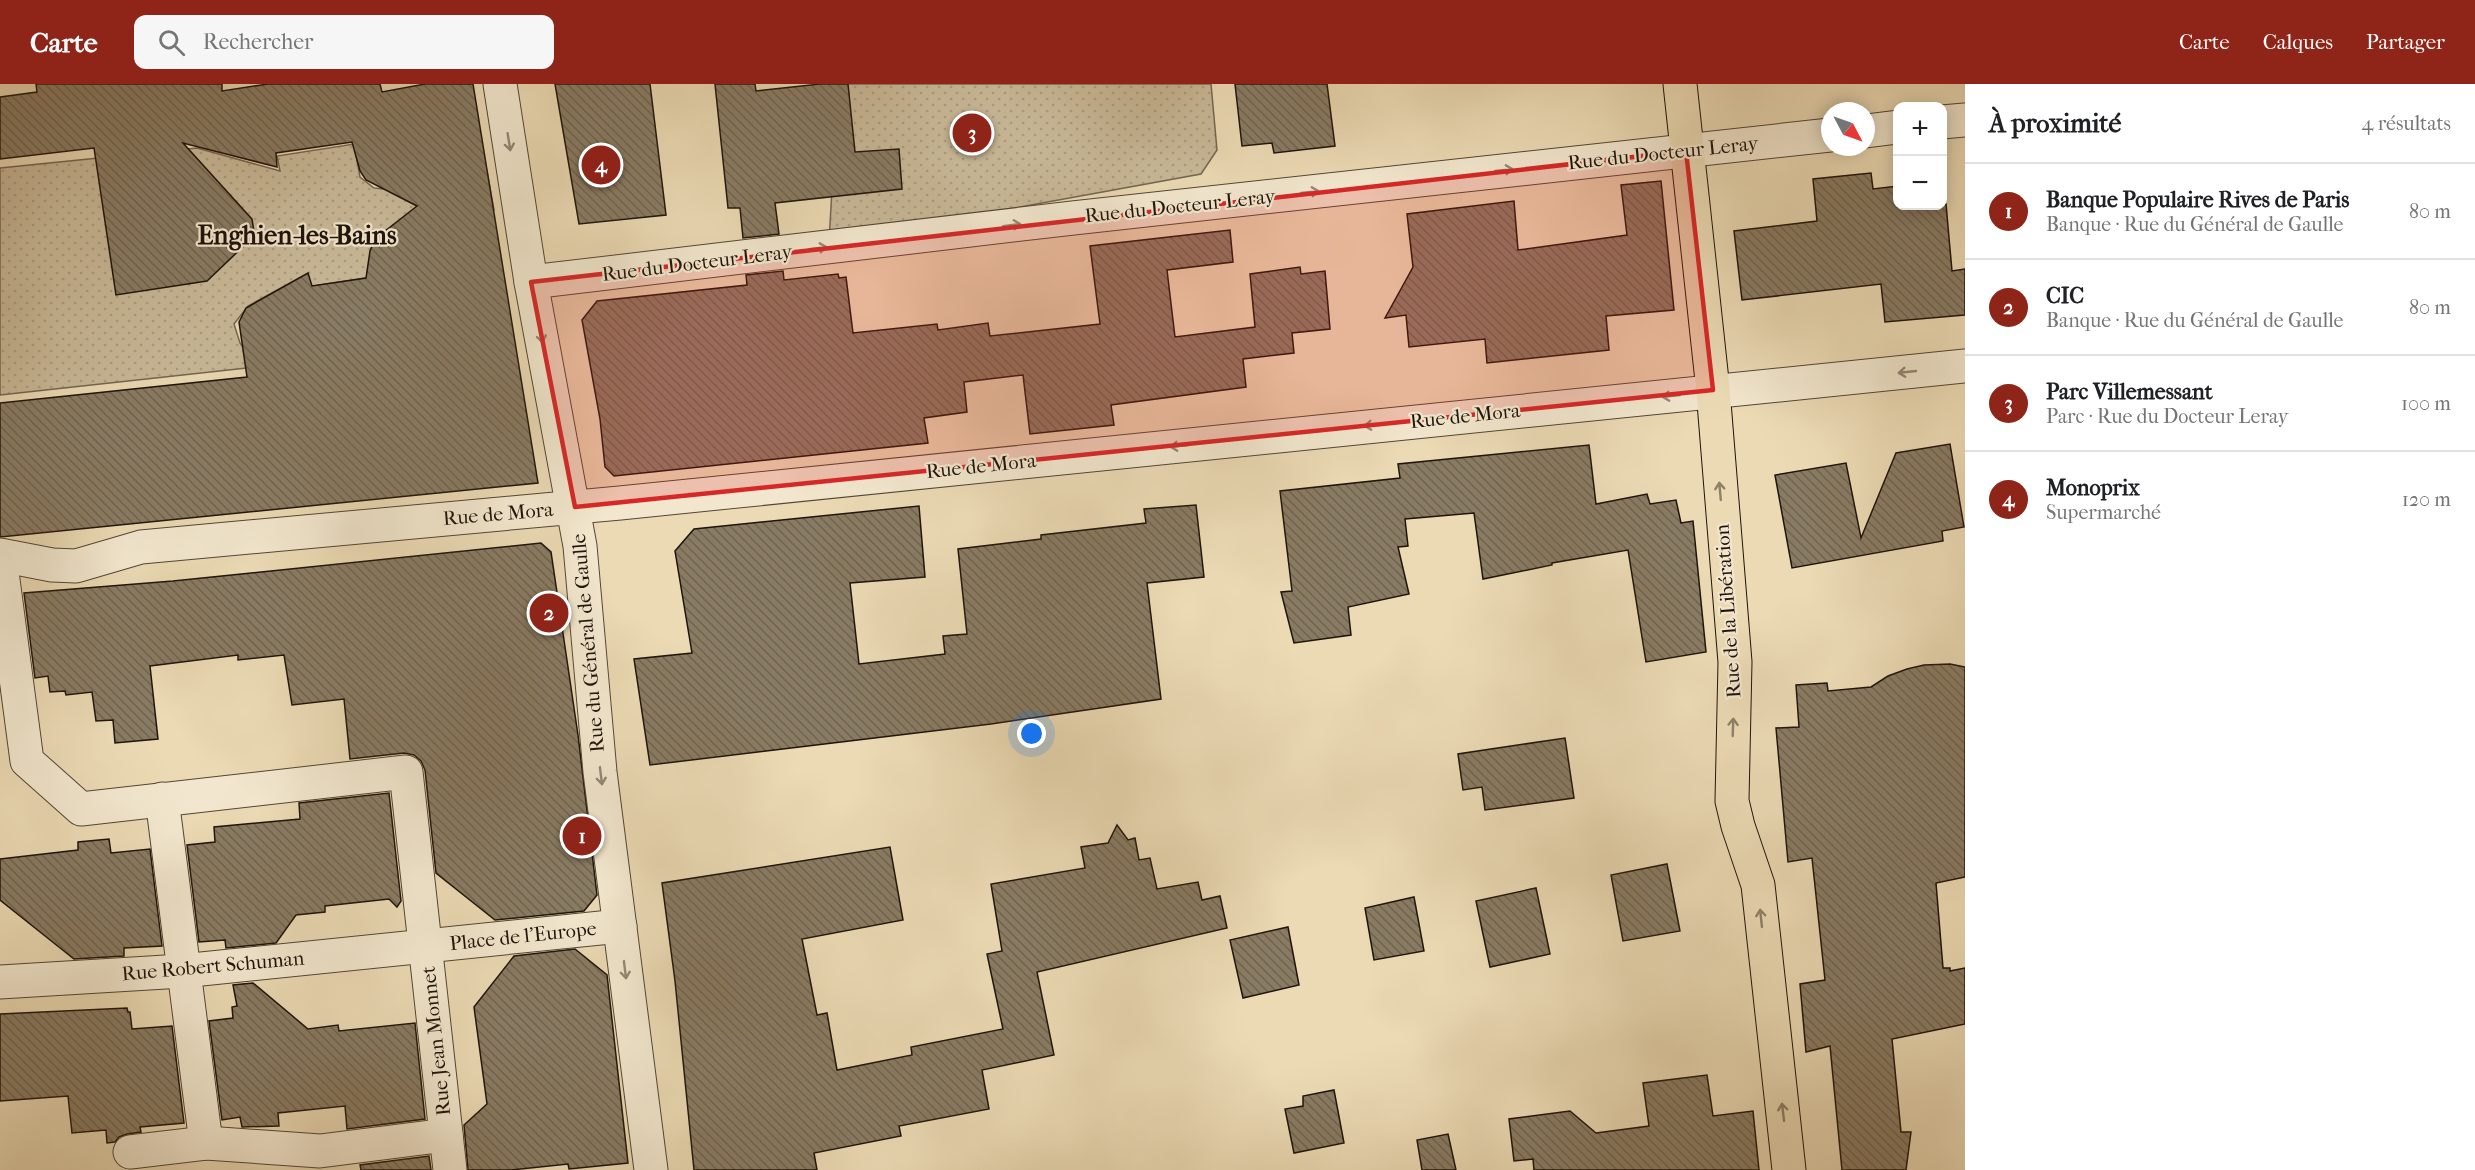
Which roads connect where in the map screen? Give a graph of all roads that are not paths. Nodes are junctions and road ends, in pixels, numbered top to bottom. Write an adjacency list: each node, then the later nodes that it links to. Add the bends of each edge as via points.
1 (500, 84): 9 (street, Rue du Général de Gaulle, one-way to 9)
2 (1680, 84): 8 (main road, Rue de la Libération)
3 (1965, 120): 4 (street)
4 (1947, 122)
5 (1893, 128): 6 (street)
6 (1875, 130)
7 (1821, 136): 8 (street, Rue du Docteur Leray)
8 (1686, 150): 9 (street, Rue du Docteur Leray, one-way to 8); 11 (main road, Rue de la Libération)
9 (531, 282): 12 (street, Rue du Général de Gaulle, one-way to 12)
10 (1965, 366): 11 (street, Rue de Mora, one-way to 11)
11 (1713, 390): 12 (street, Rue de Mora, one-way to 12); 25 (main road, Rue de la Libération, one-way to 11, via 1758,885 1732,801 1735,662)
12 (574, 507): 13 (street, Rue de Mora, via 141,547 76,566); 15 (street, Rue du Général de Gaulle, one-way to 15, via 600,772)
13 (0, 556): 14 (street, via 27,761 81,809)
14 (162, 799): 16 (street, Rue Jean Monnet, via 406,772); 17 (street)
15 (620, 926): 16 (street, Place de l'Europe); 24 (street, Rue du Général de Gaulle, one-way to 24)
16 (426, 946): 17 (street, Rue Robert Schuman); 19 (street, Rue Jean Monnet)
17 (182, 971): 18 (street, Rue Robert Schuman); 20 (street)
18 (0, 982)
19 (446, 1135): 22 (street, Rue Jean Monnet); 23 (street, Rue Jean Monnet)
20 (206, 1143): 21 (street, Rue Jean Monnet); 22 (street, Rue Jean Monnet)
21 (130, 1152)
22 (321, 1160)
23 (450, 1170)
24 (650, 1170)
25 (1789, 1170)

